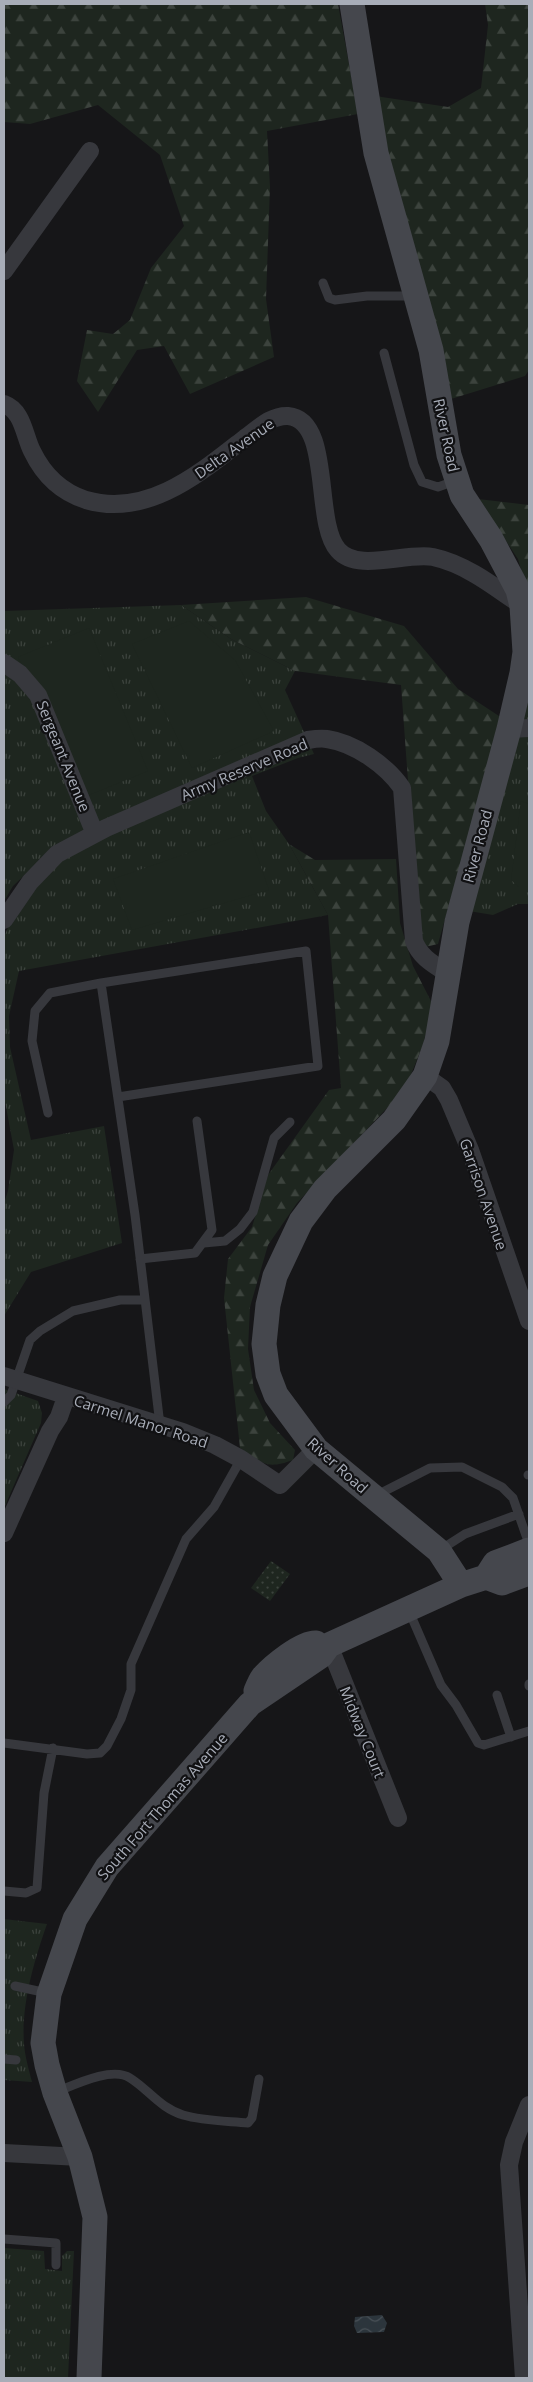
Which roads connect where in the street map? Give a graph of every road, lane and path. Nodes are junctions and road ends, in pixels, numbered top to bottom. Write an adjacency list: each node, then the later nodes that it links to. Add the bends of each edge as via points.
1 (352, 4): 5 (street, River Road, via 376,153)
2 (90, 152): 3 (street)
3 (4, 271)
4 (323, 283): 5 (lane, via 329,298 335,300)
5 (417, 296): 8 (street, River Road)
6 (384, 353): 8 (lane, via 418,475 422,482 438,487)
7 (4, 404): 9 (street, Delta Avenue, via 20,418 33,453 54,482 86,500 111,503 158,496 174,489 266,422 286,416 296,418 311,432 331,540 346,558 372,561 431,557 448,561 470,571)
8 (456, 480): 9 (street, River Road, via 462,495 506,564)
9 (522, 606): 10 (street, River Road)
10 (527, 635): 12 (street, River Road)
11 (4, 663): 13 (street, Sergeant Avenue, via 20,674 38,695)
12 (519, 728): 15 (street, River Road, via 457,922)
13 (95, 834): 14 (street, Army Reserve Road, via 57,854 30,882); 15 (street, Army Reserve Road, via 308,740 327,739 351,747 393,776 402,788 414,941 418,951 431,964)
14 (4, 920)
15 (447, 973): 17 (street, River Road, via 437,1041)
16 (101, 983): 18 (lane); 18 (lane, via 306,951 318,1066); 19 (lane, via 50,992 36,1011 32,1041)
17 (425, 1076): 25 (street, Garrison Avenue, via 442,1088 449,1100 470,1150); 30 (street, River Road, via 394,1120 326,1189 301,1221 275,1276 264,1344 268,1374 276,1395)
18 (118, 1098): 23 (lane)
19 (48, 1113)
20 (196, 1121): 22 (lane, via 212,1230)
21 (290, 1122): 22 (lane, via 274,1138 253,1212 225,1241)
22 (204, 1243): 23 (lane, via 195,1253)
23 (140, 1259): 24 (lane)
24 (145, 1300): 26 (lane, via 120,1300 73,1311 30,1340); 29 (lane)
25 (529, 1321)
26 (11, 1378): 27 (street, Carmel Manor Road); 28 (lane, via 11,1395)
27 (66, 1397): 29 (street, Carmel Manor Road); 34 (street)
28 (4, 1402)
29 (160, 1426): 31 (street, Carmel Manor Road, via 215,1445)
30 (316, 1449): 31 (street, Carmel Manor Road, via 280,1485); 32 (street, River Road)
31 (241, 1458): 47 (lane, via 214,1507 186,1539 131,1664 131,1690 107,1746 100,1753 87,1754)
32 (374, 1497): 33 (lane, via 430,1468 462,1467 502,1488 513,1498); 37 (street, River Road)
33 (519, 1514): 35 (lane); 37 (lane, via 465,1534)
34 (4, 1533)
35 (529, 1544)
36 (529, 1550): 39 (street, South Fort Thomas Avenue, via 495,1563)
37 (439, 1552): 40 (street, River Road)
38 (529, 1573): 39 (street, South Fort Thomas Avenue, via 502,1583)
39 (486, 1577): 40 (street, South Fort Thomas Avenue)
40 (461, 1585): 41 (street, South Fort Thomas Avenue)
41 (409, 1610): 42 (street, South Fort Thomas Avenue); 45 (lane, via 441,1685 478,1743 484,1745)
42 (329, 1645): 48 (street, Midway Court); 51 (street, South Fort Thomas Avenue, via 321,1656 250,1704 107,1867 75,1919)
43 (497, 1696): 45 (lane)
44 (529, 1731): 45 (lane)
45 (511, 1737)
46 (4, 1743): 47 (lane)
47 (53, 1748): 49 (lane, via 44,1793 37,1888 26,1893)
48 (398, 1818)
49 (4, 1891)
50 (15, 1986): 51 (lane)
51 (50, 1994): 55 (street, South Fort Thomas Avenue, via 43,2043)
52 (4, 2059): 53 (lane)
53 (16, 2060)
54 (259, 2079): 55 (lane, via 248,2124 183,2115 160,2104 128,2076 113,2074 90,2078)
55 (55, 2093): 58 (street, South Fort Thomas Avenue)
56 (529, 2105): 62 (street, via 514,2142 509,2165)
57 (4, 2153): 58 (street)
58 (80, 2157): 61 (street, South Fort Thomas Avenue, via 95,2216)
59 (4, 2239): 60 (lane, via 56,2243)
60 (56, 2265)
61 (88, 2378)
62 (524, 2378)

